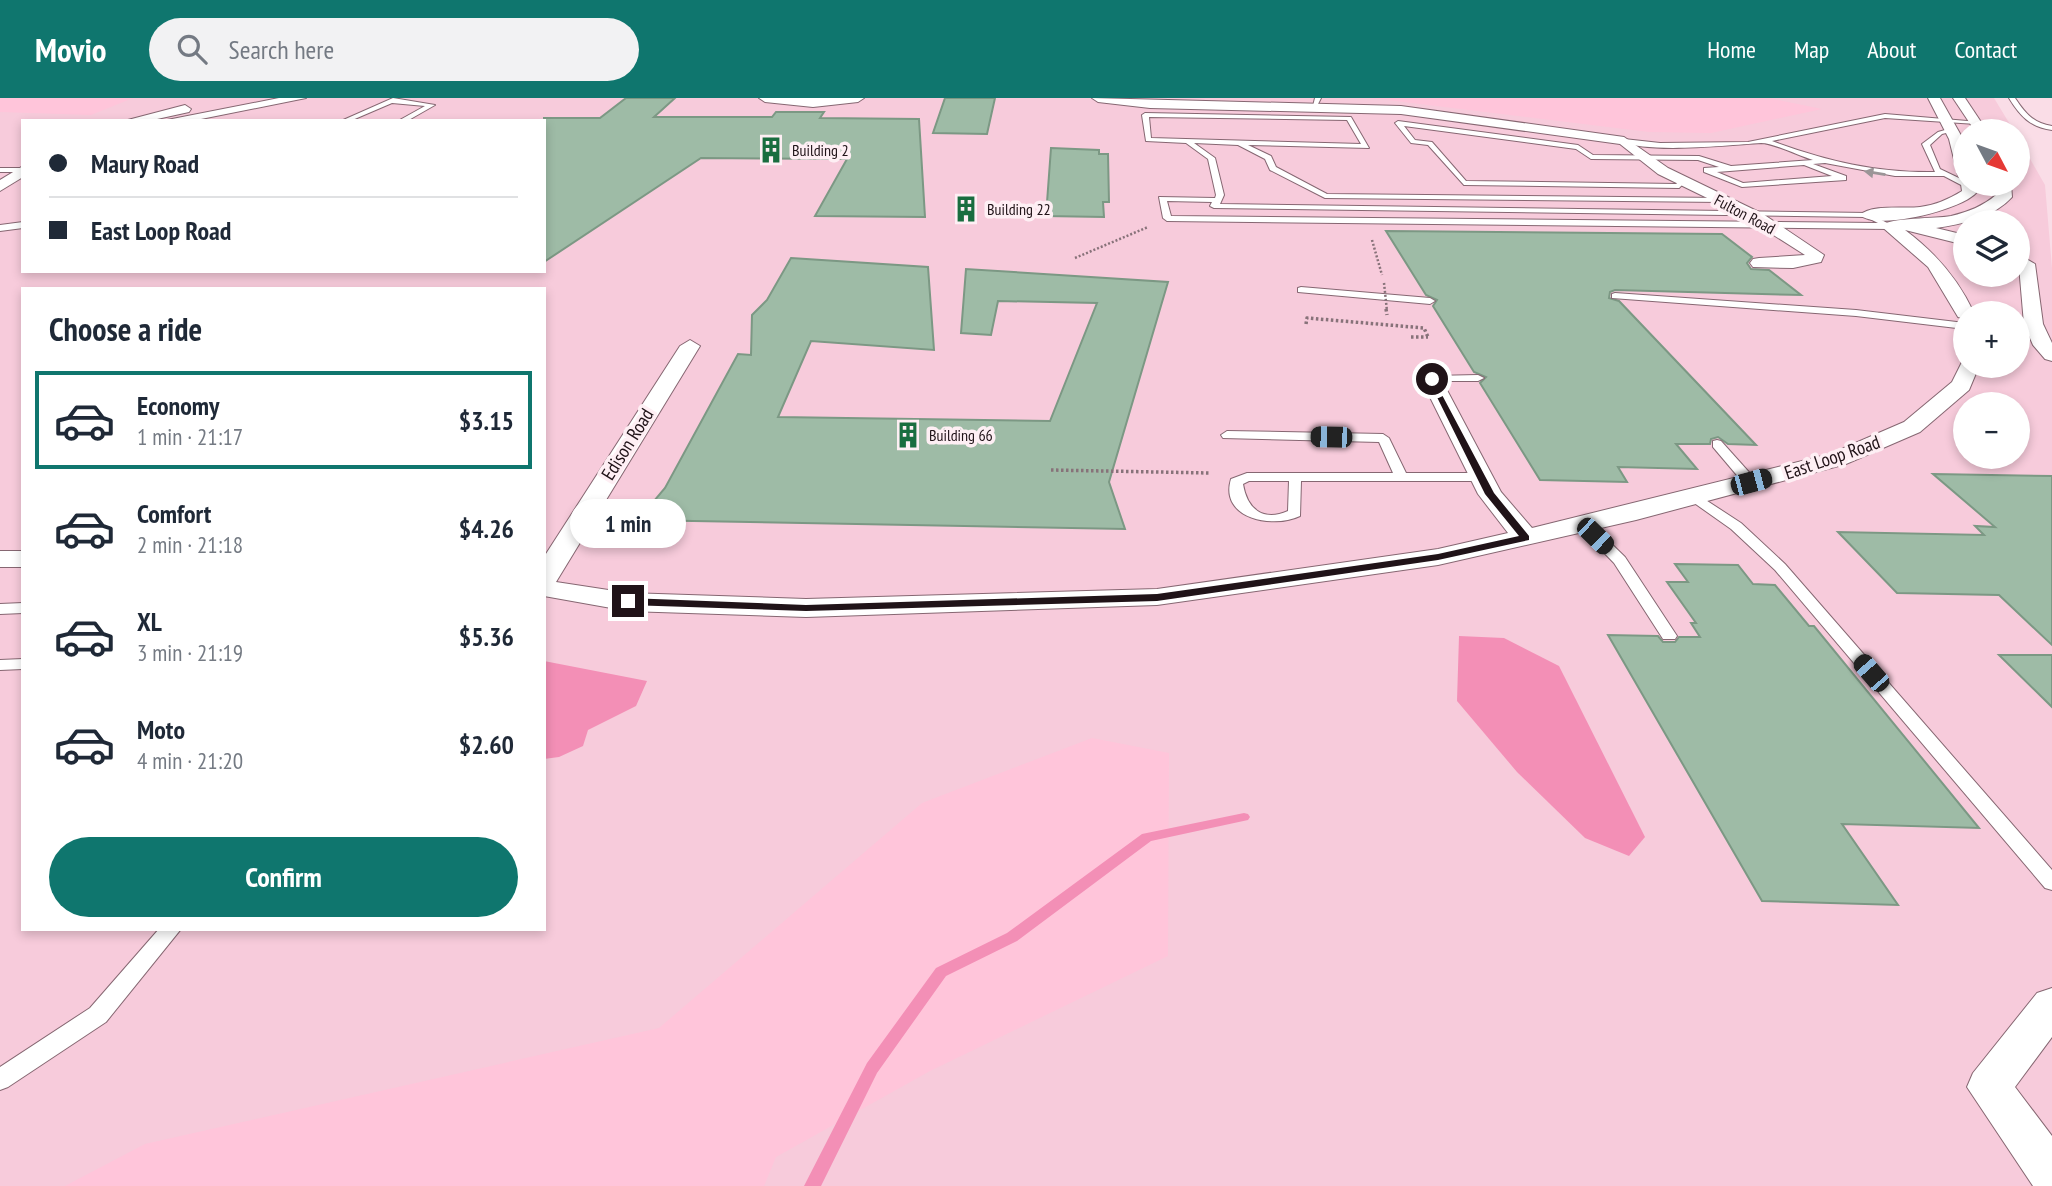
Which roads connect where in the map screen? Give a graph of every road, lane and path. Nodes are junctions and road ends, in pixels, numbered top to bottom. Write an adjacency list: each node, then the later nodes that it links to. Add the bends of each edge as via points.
1 (250, 98): 13 (street)
2 (300, 98): 16 (street)
3 (765, 98): 4 (street, via 806,103)
4 (858, 98)
5 (1098, 98): 10 (street)
6 (1934, 98): 20 (street)
7 (1959, 98): 19 (street)
8 (2012, 98): 12 (lane)
9 (395, 100): 17 (lane); 18 (lane, via 432,105)
10 (1192, 101): 11 (street)
11 (1317, 102): 24 (street)
12 (2023, 116): 14 (lane); 22 (lane, via 2036,127)
13 (167, 117): 15 (street); 16 (street)
14 (2052, 118)
15 (148, 119)
16 (190, 119)
17 (349, 119)
18 (405, 119)
19 (1973, 119)
20 (1950, 125): 21 (lane); 23 (street); 25 (lane, via 1885,116); 37 (lane, via 1926,144)
21 (1953, 125)
22 (2052, 128)
23 (1953, 135)
24 (1624, 141): 25 (lane, via 1707,146); 29 (street, Fulton Road)
25 (1765, 141): 31 (lane)
26 (1189, 143): 27 (lane); 27 (lane, via 1148,140 1145,115 1349,118 1366,146); 45 (lane, via 1211,158 1220,195)
27 (1241, 144): 41 (lane, via 1268,158 1273,168)
28 (16, 156): 30 (street)
29 (1639, 158): 33 (lane, via 1707,158); 39 (street, Fulton Road); 39 (lane, via 1591,157 1578,147 1398,123 1413,142 1430,143 1464,183)
30 (0, 162)
31 (1827, 162): 32 (lane); 37 (lane, one-way to 31, via 1877,174)
32 (1808, 165): 33 (lane); 33 (lane, via 1843,178 1742,185 1707,170)
33 (1734, 169)
34 (0, 170): 35 (lane)
35 (21, 170)
36 (21, 171): 40 (street)
37 (1943, 174): 38 (lane)
38 (1953, 175)
39 (1680, 183): 44 (street, Fulton Road)
40 (0, 187)
41 (1325, 196): 44 (lane); 46 (lane)
42 (1965, 196): 50 (street, via 1916,212)
43 (2004, 196): 59 (street, via 1978,213)
44 (1721, 200): 49 (street, Fulton Road)
45 (1216, 203): 46 (lane); 51 (lane); 51 (lane, via 1162,199 1167,218)
46 (1341, 208): 47 (lane); 52 (lane)
47 (1411, 209): 48 (lane); 53 (lane)
48 (1598, 212): 49 (lane); 54 (lane)
49 (1749, 213): 50 (lane); 56 (street, Fulton Road)
50 (1868, 215): 58 (lane)
51 (1214, 218): 52 (lane)
52 (1345, 220): 53 (lane)
53 (1416, 220): 54 (lane); 61 (lane)
54 (1609, 222): 56 (lane)
55 (1158, 223): 64 (path)
56 (1767, 224): 58 (lane); 65 (street, Fulton Road, via 1816,255 1793,263)
57 (21, 225): 60 (lane)
58 (1889, 226): 59 (street); 70 (street, via 1926,253)
59 (1910, 226): 63 (street)
60 (0, 228)
61 (1418, 230)
62 (1368, 233): 71 (path, bridge, via 1384,283)
63 (1953, 237)
64 (1075, 258)
65 (1759, 263)
66 (2030, 276): 78 (street, via 2034,331)
67 (1301, 290): 68 (lane)
68 (1428, 298)
69 (1618, 300): 73 (lane, via 1856,313)
70 (1960, 301)
71 (1387, 314)
72 (1306, 324): 76 (path, via 1307,318 1424,328 1428,337)
73 (1953, 325)
74 (1388, 326): 75 (path)
75 (1388, 331)
76 (1410, 337)
77 (690, 346): 95 (street, Edison Road)
78 (2052, 355)
79 (1478, 378): 81 (lane)
80 (1964, 378): 89 (street, East Loop Road, via 1912,427 1839,459)
81 (1432, 379): 88 (street)
82 (1227, 435): 87 (lane, via 1383,438)
83 (1717, 444): 89 (lane)
84 (1051, 470): 85 (path)
85 (1210, 473)
86 (1295, 477): 86 (lane, via 1247,477 1236,482 1241,504 1253,514 1288,517 1295,513); 87 (lane)
87 (1401, 477): 88 (lane)
88 (1481, 477): 92 (street)
89 (1751, 482): 90 (street, East Loop Road)
90 (1695, 497): 91 (street, East Loop Road); 102 (lane, via 1736,526 1780,567)
91 (1583, 524): 92 (street, East Loop Road); 99 (lane, via 1620,560)
92 (1526, 538): 96 (street, East Loop Road, via 1438,557 1157,597 806,608 628,601)
93 (0, 559): 94 (street)
94 (21, 559)
95 (546, 576)
96 (546, 588)
97 (21, 608): 98 (lane)
98 (0, 609)
99 (1669, 636)
100 (0, 664): 101 (lane)
101 (21, 664)
102 (2052, 883)
103 (169, 931): 105 (lane, via 98,1015)
104 (2052, 1005): 106 (street, via 1989,1087)
105 (0, 1080)
106 (2052, 1174)

